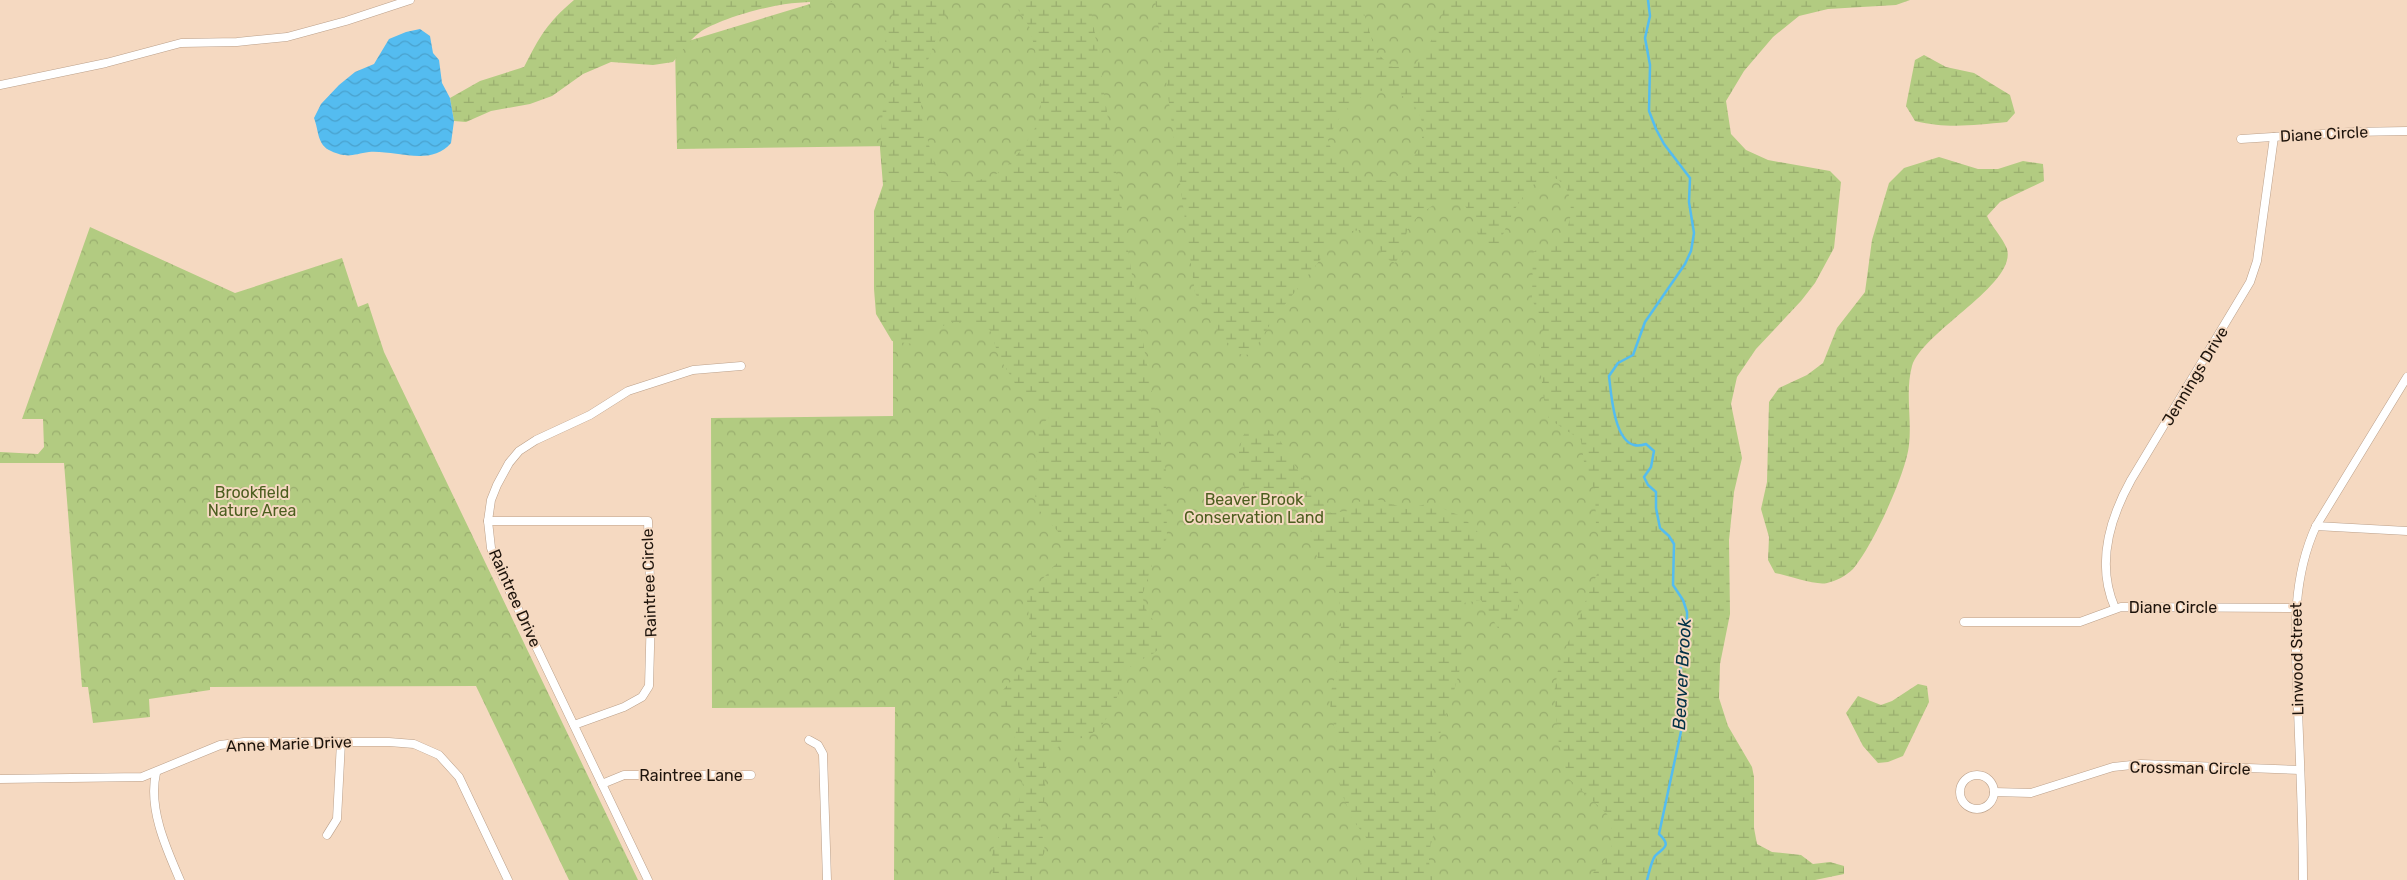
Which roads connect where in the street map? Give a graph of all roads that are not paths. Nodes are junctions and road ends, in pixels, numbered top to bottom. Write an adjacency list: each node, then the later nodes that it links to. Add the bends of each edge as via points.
1 (410, 0): 2 (street, via 287,37 182,43)
2 (0, 85)
3 (2407, 131): 4 (street, Diane Circle)
4 (2274, 137): 5 (street, Diane Circle); 11 (street, Jennings Drive, via 2250,282 2115,512 2108,538 2107,575)
5 (2241, 139)
6 (741, 366): 8 (street, Raintree Drive, via 693,370 628,391 590,415 536,440 519,451 509,463 497,485)
7 (2407, 377): 9 (street, Linwood Street)
8 (488, 521): 14 (street, Raintree Drive, via 497,564); 14 (street, Raintree Circle, via 648,521 652,611 649,686 642,697 624,707)
9 (2316, 526): 10 (street); 12 (street, Linwood Street, via 2302,564)
10 (2407, 531)
11 (2115, 608): 12 (street, Diane Circle); 13 (street, Diane Circle, via 2080,622)
12 (2295, 608): 17 (street, Linwood Street)
13 (1964, 622)
14 (574, 725): 21 (street, Raintree Drive)
15 (809, 740): 27 (street, via 818,745 823,754)
16 (341, 742): 18 (street, Anne Marie Drive, via 220,745); 23 (street, via 337,819); 25 (street, Anne Marie Drive, via 414,744 439,755 459,777)
17 (2300, 770): 22 (street, Crossman Circle, via 2141,764 2113,767 2030,793); 28 (street, Linwood Street)
18 (156, 773): 20 (street, Anne Marie Drive, via 129,779); 24 (street, via 154,801)
19 (751, 775): 21 (street, Raintree Lane, via 630,774)
20 (0, 779)
21 (602, 784): 26 (street, Raintree Drive)
22 (1994, 792): 22 (street, via 1986,778 1976,775 1966,779 1960,788 1964,804 1975,809 1990,802)
23 (328, 835)
24 (180, 880)
25 (508, 880)
26 (648, 880)
27 (827, 880)
28 (2303, 880)

